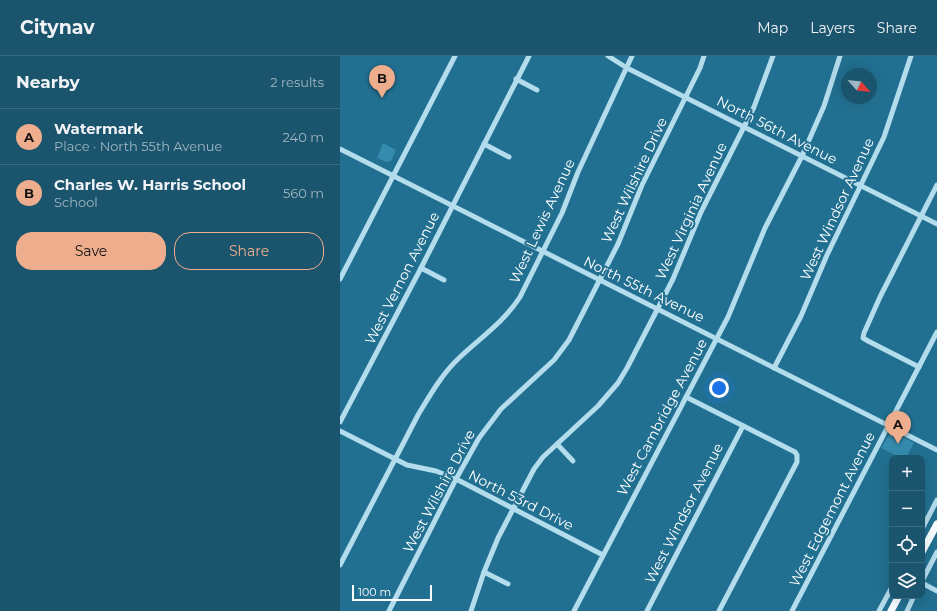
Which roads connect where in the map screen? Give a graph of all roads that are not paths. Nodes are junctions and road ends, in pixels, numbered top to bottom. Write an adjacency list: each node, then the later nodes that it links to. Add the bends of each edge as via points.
1 (455, 56): 18 (street)
2 (529, 56): 10 (street, West Vernon Avenue)
3 (608, 56): 9 (street, North 56th Avenue)
4 (632, 56): 9 (street, West Lewis Avenue)
5 (704, 56): 12 (street, West Wilshire Drive)
6 (773, 56): 13 (street, West Virginia Avenue, via 759,96)
7 (840, 56): 16 (street, West Cambridge Avenue, via 824,106)
8 (911, 56): 20 (street, West Windsor Avenue, via 884,137)
9 (627, 68): 12 (street, North 56th Avenue); 24 (street, West Lewis Avenue)
10 (516, 79): 11 (street); 14 (street, West Vernon Avenue)
11 (537, 90)
12 (685, 97): 13 (street, North 56th Avenue); 28 (street, West Wilshire Drive)
13 (744, 127): 16 (street, North 56th Avenue); 29 (street, West Virginia Avenue, via 701,212)
14 (484, 144): 17 (street); 21 (street, West Vernon Avenue)
15 (340, 149): 18 (street, North 55th Avenue)
16 (802, 156): 20 (street, North 56th Avenue); 31 (street, West Cambridge Avenue, via 765,228)
17 (509, 157)
18 (393, 176): 21 (street, North 55th Avenue); 26 (street)
19 (937, 185): 22 (street)
20 (861, 186): 22 (street, North 56th Avenue); 33 (street, West Windsor Avenue)
21 (452, 206): 24 (street, North 55th Avenue); 25 (street, West Vernon Avenue)
22 (922, 216): 23 (street, North 56th Avenue); 32 (street, via 864,333 864,338)
23 (937, 224)
24 (542, 251): 28 (street, North 55th Avenue); 41 (street, West Lewis Avenue, via 513,308 444,374 418,415)
25 (421, 268): 27 (street); 35 (street, West Vernon Avenue)
26 (340, 279)
27 (444, 280)
28 (599, 280): 29 (street, North 55th Avenue); 43 (street, West Wilshire Drive, via 569,340 554,360 501,409 479,438)
29 (658, 310): 31 (street, North 55th Avenue); 39 (street, West Virginia Avenue, via 618,383 598,406)
30 (937, 332): 32 (street, West Edgemont Avenue)
31 (717, 338): 33 (street, North 55th Avenue); 34 (street, West Cambridge Avenue)
32 (919, 367): 36 (street, West Edgemont Avenue)
33 (774, 368): 36 (street, North 55th Avenue)
34 (686, 397): 37 (street); 50 (street, West Cambridge Avenue)
35 (340, 422)
36 (889, 425): 40 (street, North 55th Avenue); 65 (street, West Edgemont Avenue)
37 (743, 426): 63 (street, West Windsor Avenue); 64 (street, via 797,455 796,462)
38 (340, 431): 41 (street, North 53rd Drive)
39 (557, 444): 42 (street); 45 (street, West Virginia Avenue, via 534,470)
40 (937, 450)
41 (395, 459): 43 (street, North 53rd Drive); 51 (street, West Lewis Avenue)
42 (573, 461)
43 (456, 479): 45 (street, North 53rd Drive); 60 (street, West Wilshire Drive)
44 (937, 501): 47 (street)
45 (513, 509): 50 (street, North 53rd Drive); 52 (street, West Virginia Avenue)
46 (937, 524): 48 (main road)
47 (923, 527)
48 (925, 546)
49 (937, 552): 53 (street)
50 (603, 555): 62 (street, West Cambridge Avenue)
51 (340, 565)
52 (484, 572): 54 (street); 61 (street, West Virginia Avenue)
53 (925, 576)
54 (508, 584)
55 (925, 584): 56 (street)
56 (937, 591)
57 (889, 593): 66 (street)
58 (897, 599): 67 (main road)
59 (912, 599): 68 (street)
60 (389, 611)
61 (471, 611)
62 (574, 611)
63 (647, 611)
64 (719, 611)
65 (792, 611)
66 (880, 611)
67 (891, 611)
68 (906, 611)

